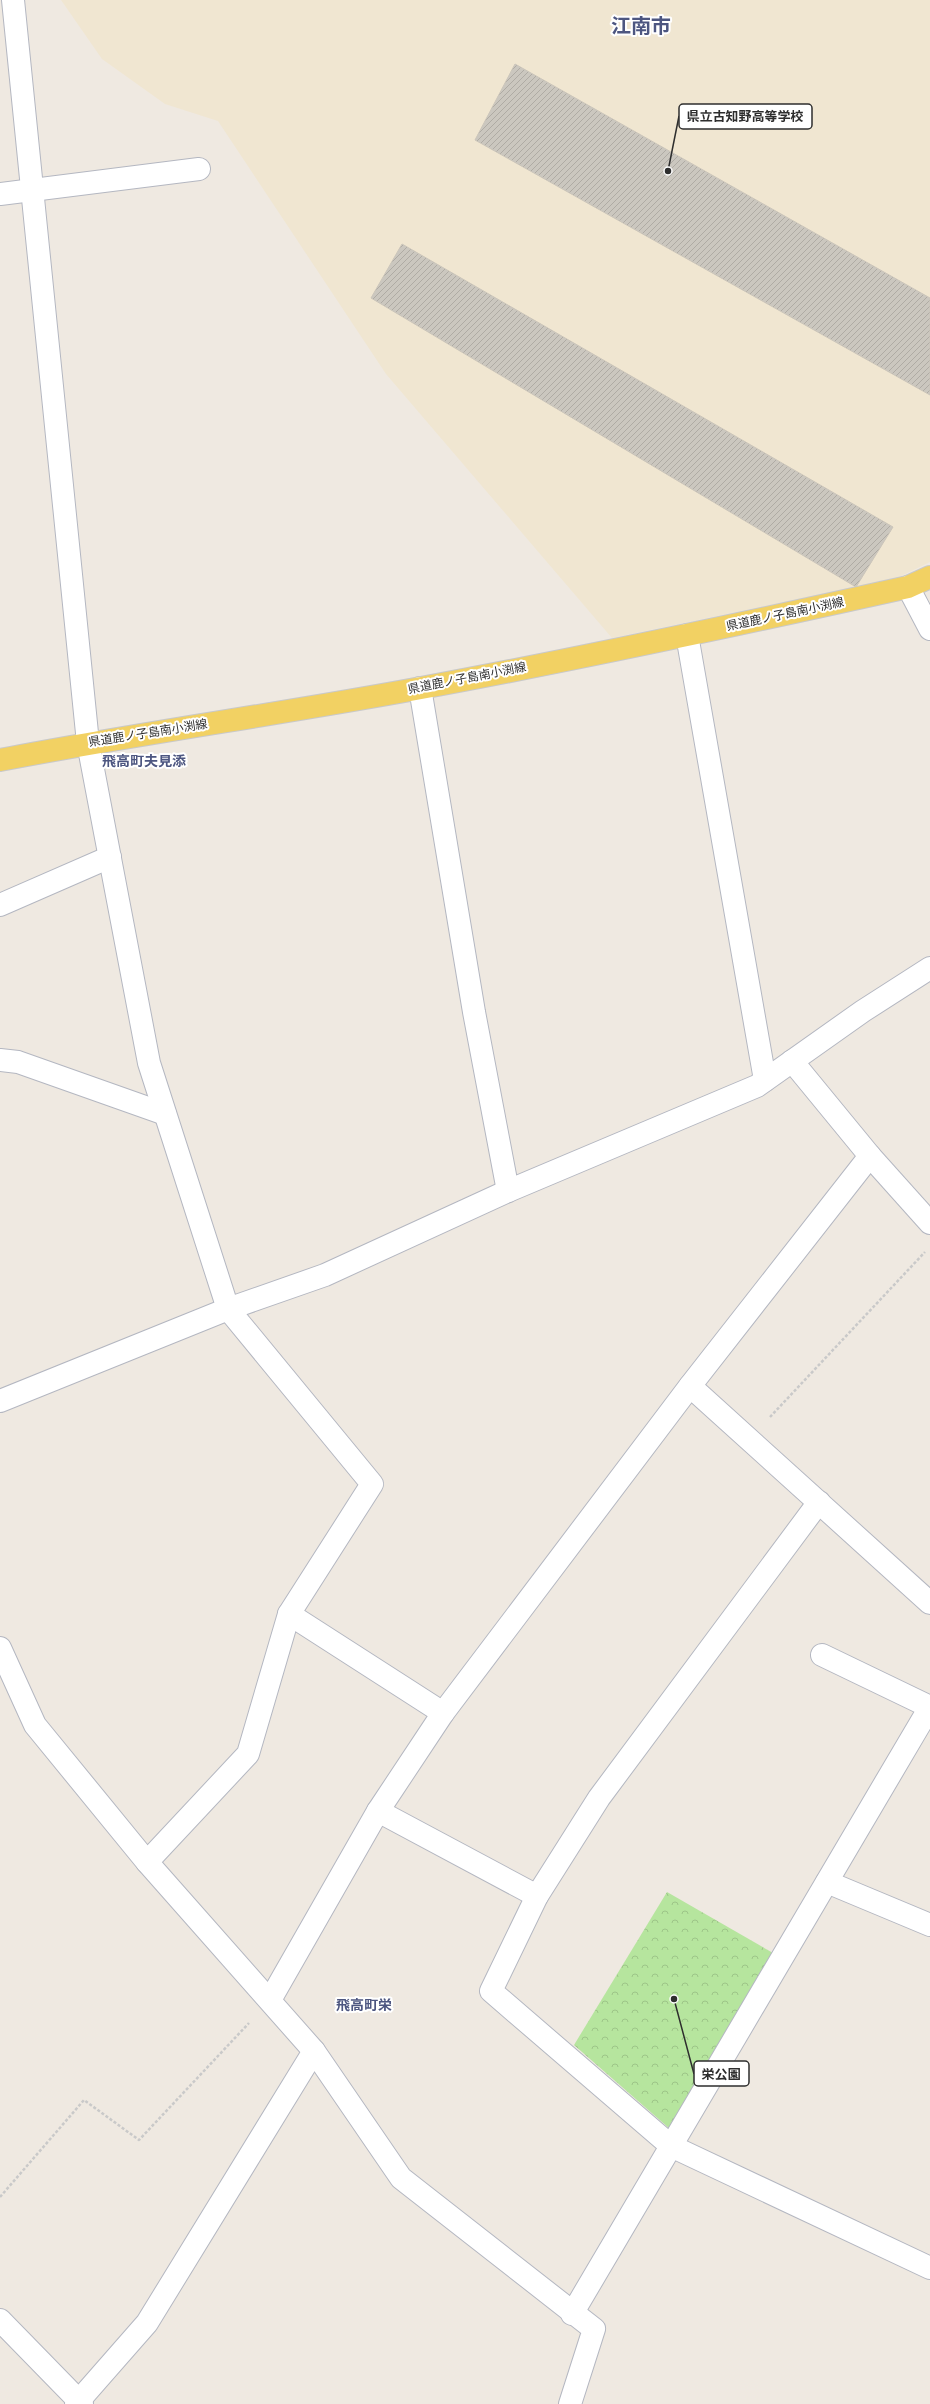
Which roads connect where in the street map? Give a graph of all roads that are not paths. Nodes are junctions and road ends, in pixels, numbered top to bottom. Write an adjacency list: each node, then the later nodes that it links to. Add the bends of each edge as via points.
1 (14, 0): 3 (street)
2 (199, 169): 3 (street)
3 (32, 189): 4 (street); 10 (street)
4 (0, 194)
5 (930, 577): 6 (main road, 県道鹿ノ子島南小渕線)
6 (908, 587): 7 (street); 8 (main road, 県道鹿ノ子島南小渕線)
7 (930, 629)
8 (687, 635): 9 (main road, 県道鹿ノ子島南小渕線); 17 (street)
9 (420, 688): 10 (main road, 県道鹿ノ子島南小渕線); 20 (street, via 474,1012)
10 (88, 743): 11 (main road, 県道鹿ノ子島南小渕線); 12 (street)
11 (0, 760)
12 (110, 857): 13 (street); 18 (street, via 149,1063)
13 (0, 905)
14 (930, 968): 16 (street)
15 (0, 1060): 18 (street, via 18,1062)
16 (792, 1061): 17 (street); 19 (street)
17 (765, 1080): 20 (street, via 757,1086)
18 (165, 1114): 22 (street)
19 (870, 1156): 21 (street); 23 (street)
20 (508, 1191): 22 (street, via 325,1275)
21 (930, 1223)
22 (228, 1309): 24 (street); 27 (street, via 372,1484)
23 (690, 1386): 25 (street); 31 (street)
24 (0, 1401)
25 (819, 1502): 26 (street); 35 (street, via 599,1798)
26 (930, 1603)
27 (289, 1614): 31 (street); 33 (street, via 248,1754)
28 (0, 1648): 33 (street, via 35,1725)
29 (822, 1655): 30 (street)
30 (930, 1707): 34 (street)
31 (443, 1713): 32 (street)
32 (378, 1811): 35 (street); 37 (street)
33 (147, 1862): 37 (street)
34 (827, 1882): 36 (street); 39 (street)
35 (537, 1896): 39 (street, via 490,1991)
36 (930, 1925)
37 (270, 2000): 38 (street)
38 (314, 2050): 41 (street, via 401,2178); 43 (street, via 147,2323)
39 (671, 2146): 40 (street); 41 (street)
40 (930, 2268)
41 (572, 2314): 44 (street, via 594,2329)
42 (0, 2320): 43 (street)
43 (79, 2403)
44 (570, 2404)

